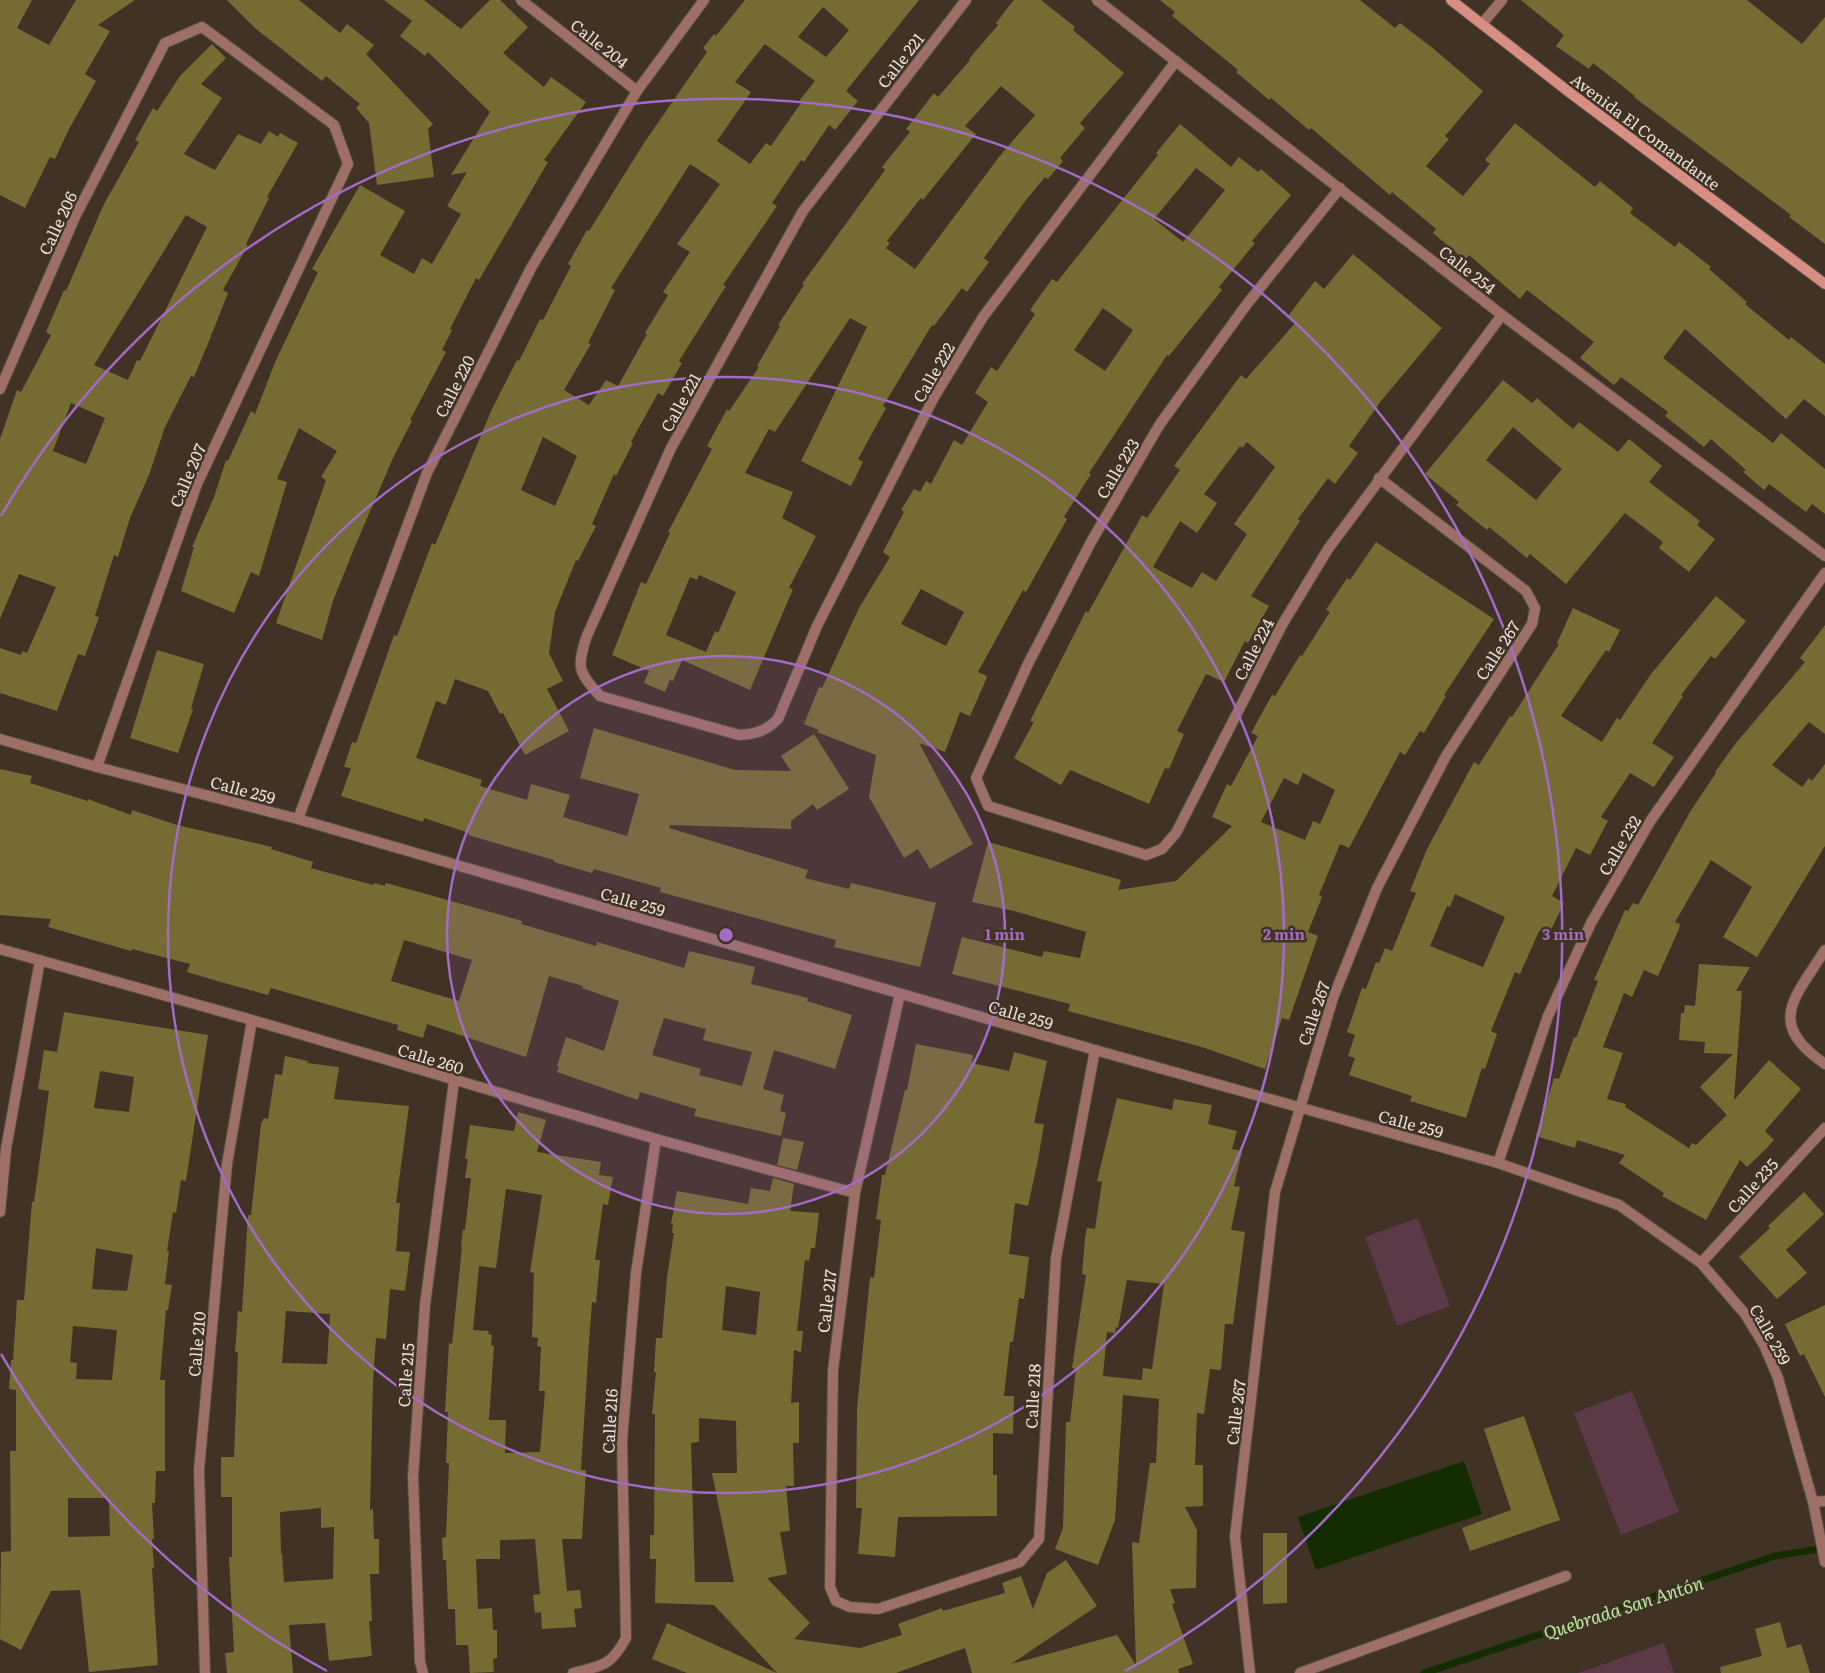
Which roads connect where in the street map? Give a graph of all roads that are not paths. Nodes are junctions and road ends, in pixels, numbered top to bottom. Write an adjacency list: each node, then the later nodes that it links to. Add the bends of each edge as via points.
1 (522, 0): 9 (street, Calle 204)
2 (704, 0): 9 (street, Calle 220)
3 (966, 0): 18 (street, Calle 221, via 803,210 672,448 586,638 579,662 585,680 600,696 740,735)
4 (1098, 0): 8 (street, Calle 254)
5 (1451, 0): 7 (street, Avenida El Comandante)
6 (1502, 0): 7 (street)
7 (1482, 24): 12 (street, Avenida El Comandante)
8 (1176, 61): 10 (street, Calle 254); 18 (street, Calle 222, via 978,325 933,399 817,626 778,719)
9 (637, 91): 22 (street, Calle 220, via 531,268 427,473)
10 (1340, 188): 13 (street, Calle 254); 21 (street, Calle 223, via 1247,304 1160,424 1096,533 1028,664 976,778)
11 (329, 204): 14 (street, Calle 206, via 348,164 334,125 202,27 165,43 75,217); 20 (street, Calle 207, via 197,484)
12 (1825, 284)
13 (1502, 315): 15 (street, Calle 224); 16 (street, Calle 254)
14 (0, 389)
15 (1380, 478): 21 (street, Calle 224, via 1328,549 1282,624 1176,833 1162,849 1146,855 988,806); 31 (street, Calle 267, via 1526,591 1535,608 1532,624 1446,756 1377,888 1333,998)
16 (1825, 556)
17 (1825, 573): 34 (street, Calle 232, via 1651,820 1591,923 1548,1016)
18 (768, 729)
19 (0, 739): 20 (street, Calle 259)
20 (97, 767): 22 (street, Calle 259)
21 (982, 795)
22 (298, 819): 26 (street, Calle 259)
23 (0, 949): 25 (street, Calle 260)
24 (1825, 950): 29 (street, via 1791,1004 1791,1029 1807,1052)
25 (40, 960): 27 (street, Calle 260); 36 (street, via 6,1149)
26 (900, 994): 28 (street, Calle 259); 35 (street, Calle 217)
27 (252, 1020): 30 (street, Calle 260); 43 (street, Calle 210, via 227,1164 199,1470)
28 (1095, 1050): 31 (street, Calle 259); 42 (street, Calle 218, via 1056,1258 1039,1539 1020,1562 878,1609)
29 (1825, 1064)
30 (454, 1081): 33 (street, Calle 260); 44 (street, Calle 215, via 425,1305 414,1477)
31 (1298, 1108): 34 (street, Calle 259); 46 (street, Calle 267, via 1275,1192 1235,1537)
32 (1825, 1128): 37 (street, Calle 235)
33 (656, 1139): 35 (street, Calle 260); 45 (street, Calle 216, via 636,1273 622,1441 626,1638 616,1657 598,1667)
34 (1498, 1163): 37 (street, Calle 259, via 1619,1205)
35 (855, 1194): 42 (street, Calle 217, via 833,1370 832,1409 830,1587 836,1601)
36 (0, 1212)
37 (1701, 1263): 39 (street, Calle 259, via 1745,1314 1764,1345 1778,1378)
38 (1825, 1501): 39 (street)
39 (1813, 1502): 40 (street, Calle 259)
40 (1825, 1562)
41 (1566, 1576): 47 (street)
42 (850, 1607)
43 (205, 1673)
44 (423, 1673)
45 (573, 1673)
46 (1250, 1673)
47 (1300, 1673)

